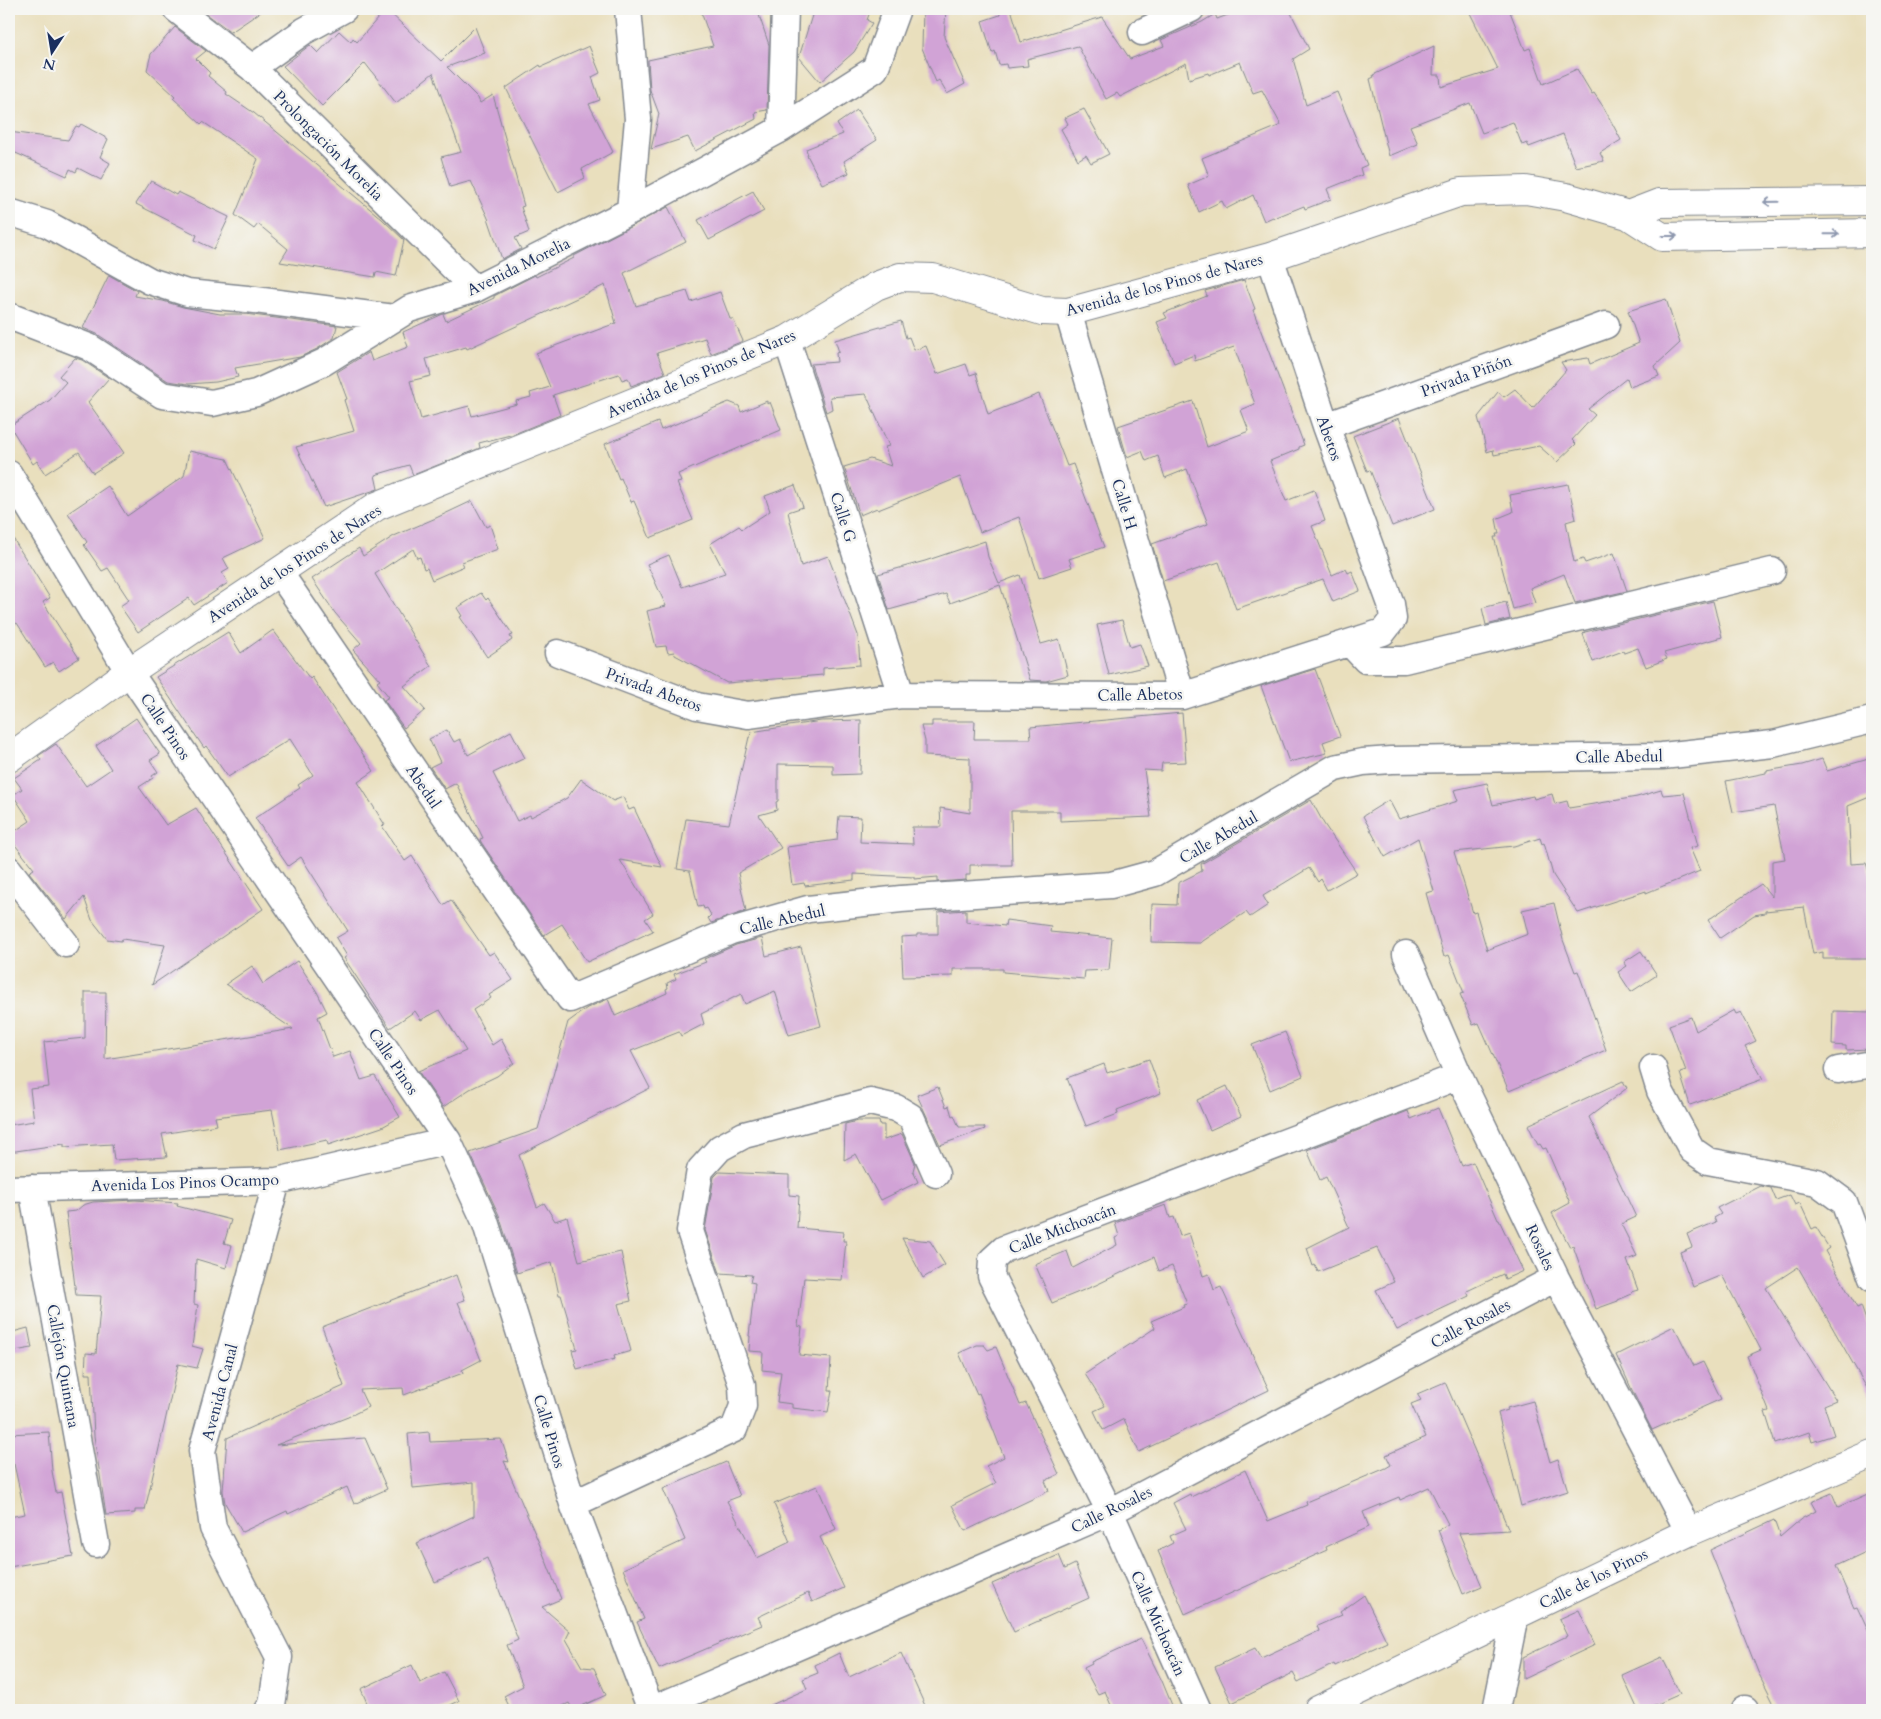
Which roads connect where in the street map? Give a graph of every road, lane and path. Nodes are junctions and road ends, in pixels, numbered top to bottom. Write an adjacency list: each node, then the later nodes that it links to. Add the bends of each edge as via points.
1 (176, 9): 8 (street, Prolongación Morelia)
2 (344, 9): 8 (street, via 304,31)
3 (628, 9): 11 (street, via 638,119)
4 (785, 9): 9 (street)
5 (898, 9): 9 (street, Avenida Morelia, via 875,69)
6 (1192, 9): 7 (street)
7 (1142, 32)
8 (252, 68): 16 (street, Prolongación Morelia)
9 (780, 129): 11 (street, Avenida Morelia)
10 (1872, 201): 13 (street, one-way to 13, via 1659,204)
11 (630, 211): 16 (street, Avenida Morelia)
12 (9, 212): 19 (street, via 47,224 150,280 187,293)
13 (1628, 215): 14 (street, Avenida de los Pinos de Nares, one-way to 14, via 1662,237); 15 (street, Avenida de los Pinos de Nares, via 1566,197 1526,190 1460,192)
14 (1872, 233)
15 (1270, 256): 17 (street, Avenida de los Pinos de Nares); 22 (street, Abetos)
16 (475, 289): 19 (street, Avenida Morelia, via 409,309)
17 (1068, 312): 21 (street, Avenida de los Pinos de Nares, via 1042,311 934,278 900,278 876,286); 31 (street, Calle H)
18 (9, 316): 19 (street, Avenida Morelia, via 89,346 162,395 212,403 256,393 324,362)
19 (394, 318)
20 (1606, 325): 22 (street, Privada Piñón)
21 (787, 340): 25 (street, Avenida de los Pinos de Nares, via 377,506); 30 (street, Calle G)
22 (1326, 426): 26 (street, Abetos, via 1391,604)
23 (9, 474): 29 (street, Calle Pinos)
24 (1772, 571): 27 (street, via 1404,660 1366,660)
25 (279, 572): 29 (street, Avenida de los Pinos de Nares); 37 (street, Abedul)
26 (1393, 619): 27 (street, Calle Abetos, via 1383,632)
27 (1350, 643): 31 (street, Calle Abetos)
28 (558, 653): 30 (street, Privada Abetos, via 697,706 748,715)
29 (129, 672): 33 (street, Avenida de los Pinos de Nares); 42 (street, Calle Pinos)
30 (901, 695): 31 (street, Calle Abetos)
31 (1182, 696)
32 (1872, 720): 37 (street, Calle Abedul, via 1773,744 1662,756 1391,760 1335,768 1154,872 1120,883 808,909 731,931)
33 (9, 758)
34 (9, 870): 35 (street)
35 (66, 944)
36 (1406, 954): 41 (street, Rosales)
37 (570, 999)
38 (1872, 1064): 40 (street)
39 (1653, 1068): 47 (street, via 1660,1091 1692,1150 1708,1161 1817,1182 1844,1202)
40 (1838, 1070)
41 (1460, 1076): 46 (street, Rosales); 50 (street, Calle Michoacán, via 1004,1249 992,1260 991,1276)
42 (448, 1141): 44 (street, Avenida Los Pinos Ocampo); 49 (street, Calle Pinos, via 485,1221)
43 (936, 1174): 49 (street, via 912,1117 896,1108 870,1102 744,1135 720,1148 700,1170 690,1231 742,1385 743,1406 734,1429)
44 (277, 1181): 45 (street, Avenida Los Pinos Ocampo); 54 (street, Avenida Canal, via 202,1451 213,1528 279,1657 272,1705)
45 (20, 1189): 52 (street, Callejón Quintana)
46 (1556, 1278): 50 (street, Calle Rosales); 51 (street, Rosales)
47 (1872, 1278)
48 (1872, 1454): 51 (street, Calle de los Pinos)
49 (573, 1504): 55 (street, Calle Pinos)
50 (1110, 1512): 55 (street, Calle Rosales); 56 (street, Calle Michoacán)
51 (1689, 1532): 53 (street, Calle de los Pinos)
52 (96, 1544)
53 (1515, 1616): 57 (street, Calle de los Pinos); 58 (street)
54 (268, 1710)
55 (651, 1710)
56 (1198, 1710)
57 (1318, 1710)
58 (1496, 1710)

